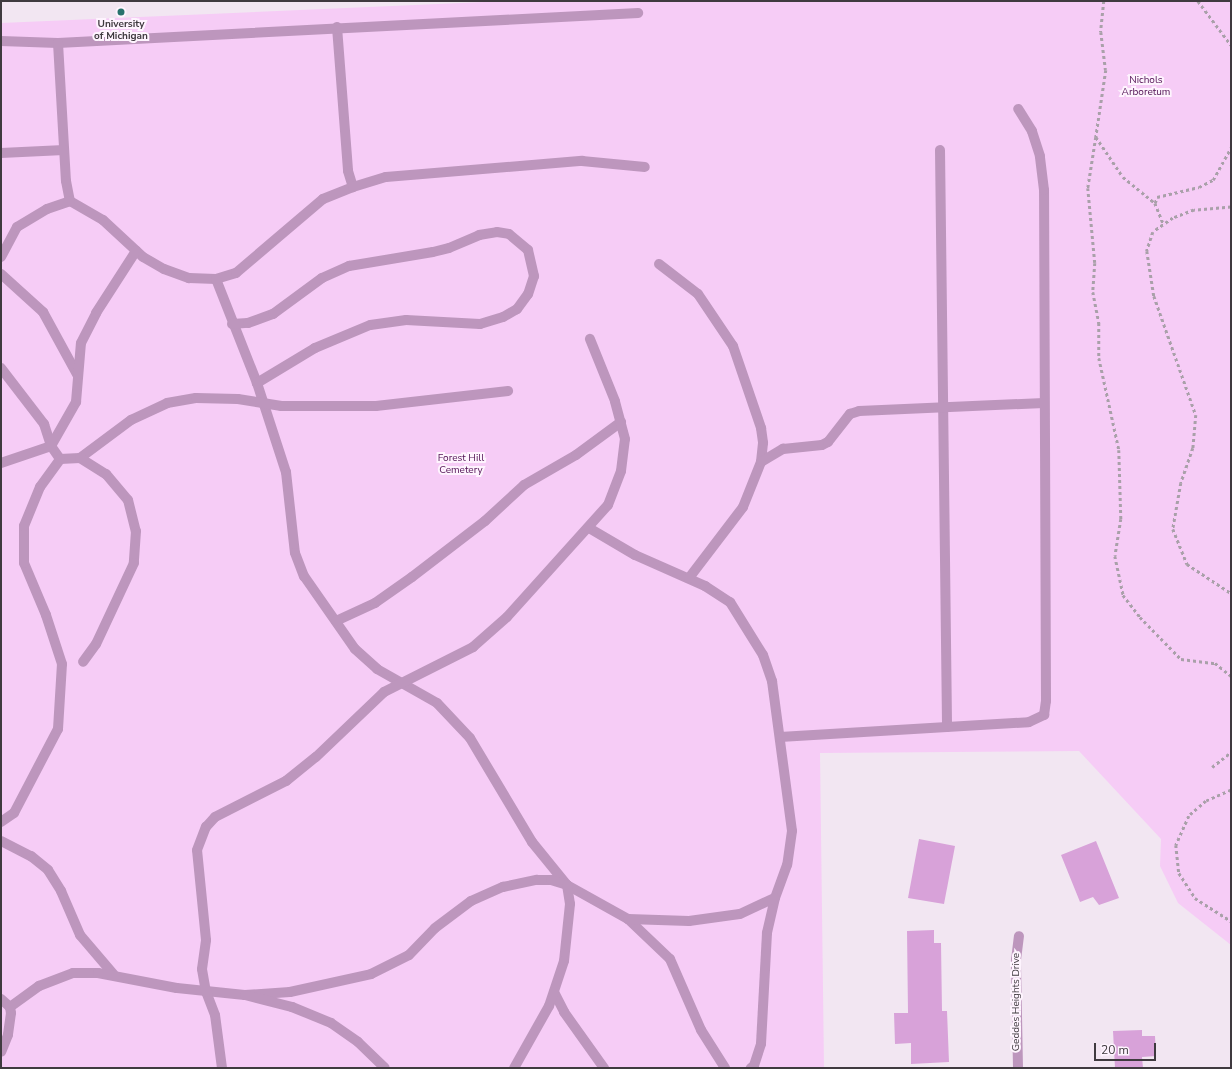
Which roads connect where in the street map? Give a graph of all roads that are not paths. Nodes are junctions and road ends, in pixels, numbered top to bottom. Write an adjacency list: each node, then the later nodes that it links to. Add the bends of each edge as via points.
1 (638, 13): 2 (street)
2 (337, 27): 4 (street); 10 (street, via 348,171)
3 (1, 41): 4 (street)
4 (58, 42): 6 (street)
5 (1018, 110): 24 (street, via 1032,131 1040,156 1044,190)
6 (64, 150): 8 (street); 11 (street)
7 (940, 150): 26 (street)
8 (1, 153)
9 (645, 167): 10 (street, via 582,161 386,177)
10 (353, 187): 16 (street, via 323,199 236,272)
11 (70, 201): 12 (street, via 102,220); 13 (street, via 48,209 17,226)
12 (136, 251): 16 (street, via 170,272 190,278); 20 (street, via 96,313 81,343)
13 (1, 257)
14 (659, 264): 31 (street, via 698,294 733,346 761,428)
15 (1, 274): 20 (street, via 43,312)
16 (216, 279): 17 (street)
17 (232, 324): 22 (street); 22 (street, via 248,323 273,314 322,278 349,266 433,252 479,235 497,232 509,234 528,250 534,276 528,294 517,309 504,318 480,324 406,320 370,325 315,348)
18 (590, 339): 27 (street)
19 (1, 368): 21 (street)
20 (77, 374): 28 (street, via 76,402)
21 (6, 382): 28 (street, via 44,424)
22 (257, 383): 25 (street)
23 (508, 391): 25 (street, via 376,406)
24 (1044, 403): 26 (street); 38 (street, via 1044,715 1029,722)
25 (264, 404): 29 (street, via 238,399 196,398 167,403 131,420); 35 (street, via 286,472 295,553 304,576)
26 (943, 408): 31 (street, via 854,412 822,446 783,449); 38 (street)
27 (621, 422): 33 (street, via 625,439 622,471 608,505); 35 (street, via 576,455 524,485 485,521 375,603)
28 (50, 446): 30 (street); 32 (street)
29 (80, 458): 30 (street); 36 (street, via 106,474 128,500 136,531 134,562 96,644)
30 (60, 459): 40 (street, via 40,487 24,526 24,562 46,615 62,664 58,729 14,813)
31 (761, 462): 34 (street, via 743,507)
32 (1, 463)
33 (589, 528): 34 (street, via 635,555); 37 (street, via 507,618 473,647)
34 (689, 578): 39 (street, via 730,602 763,655 772,681)
35 (336, 621): 37 (street, via 355,649 377,669)
36 (83, 662)
37 (404, 683): 42 (street, via 437,703 470,738 532,842); 47 (street, via 384,692 316,757 286,781 215,817 206,827 197,850 206,940 202,969)
38 (947, 727): 39 (street)
39 (780, 737): 43 (street, via 792,831 787,865)
40 (1, 822)
41 (1, 841): 46 (street, via 31,856 48,870 62,891 80,935)
42 (568, 885): 44 (street); 48 (street, via 570,904 564,961); 49 (street, via 551,880 537,880 503,887 471,901 435,928 409,955 371,974 290,992)
43 (775, 898): 44 (street, via 740,914 689,921); 58 (street, via 766,933 761,1044)
44 (628, 919): 57 (street, via 670,959 701,1030)
45 (1019, 936): 59 (street, Geddes Heights Drive, via 1016,960)
46 (114, 975): 47 (street); 51 (street, via 86,972 64,975 39,986)
47 (206, 992): 49 (street); 53 (street, via 215,1015)
48 (554, 992): 55 (street, via 549,1006); 56 (street, via 564,1012)
49 (245, 995): 54 (street, via 292,1007 331,1023 358,1042)
50 (1, 999): 51 (street)
51 (10, 1007): 52 (street, via 10,1024)
52 (1, 1052)
53 (222, 1068)
54 (385, 1068)
55 (514, 1068)
56 (604, 1068)
57 (725, 1068)
58 (751, 1068)
59 (1018, 1068)

